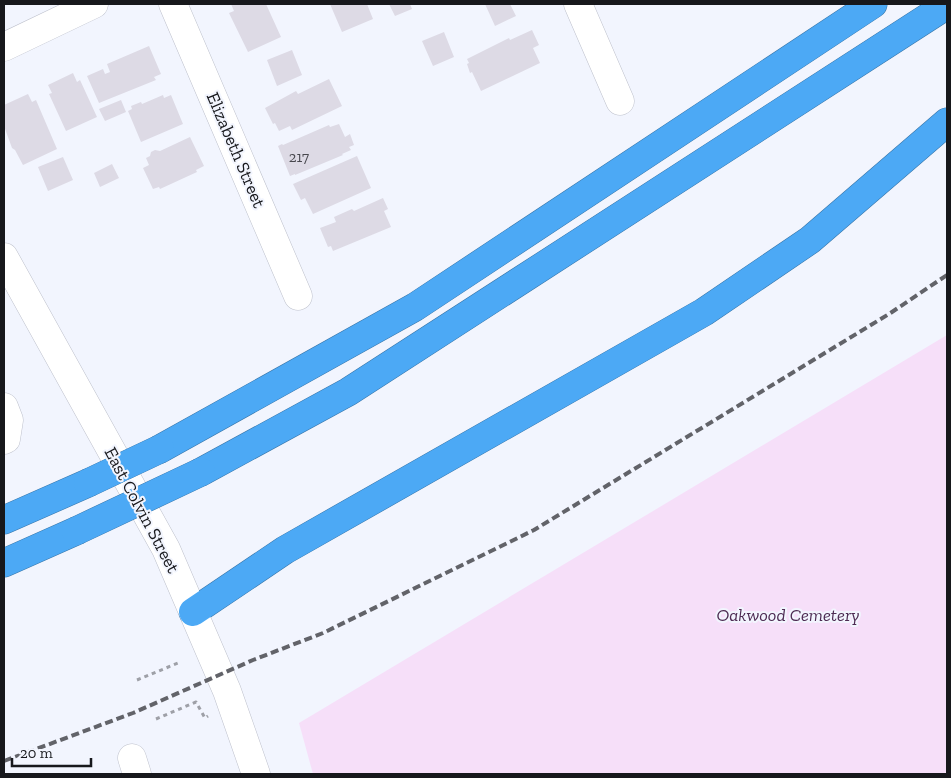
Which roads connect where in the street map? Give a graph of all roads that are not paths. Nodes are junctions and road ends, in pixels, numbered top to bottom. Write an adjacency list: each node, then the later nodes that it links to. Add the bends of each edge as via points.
1 (94, 4): 6 (street)
2 (174, 4): 10 (street, Elizabeth Street)
3 (578, 4): 7 (street)
4 (873, 4): 13 (highway, bridge, via 415,307 160,448)
5 (947, 5): 14 (highway, bridge, via 348,392 201,472)
6 (4, 47)
7 (620, 101)
8 (947, 122): 15 (highway, via 810,240 704,312 285,550)
9 (4, 258): 15 (street, East Colvin Street, via 166,549)
10 (298, 296)
11 (4, 407): 12 (street, via 9,420)
12 (4, 440)
13 (4, 520)
14 (4, 563)
15 (193, 612): 16 (street, East Colvin Street, via 227,691)
16 (256, 774)

